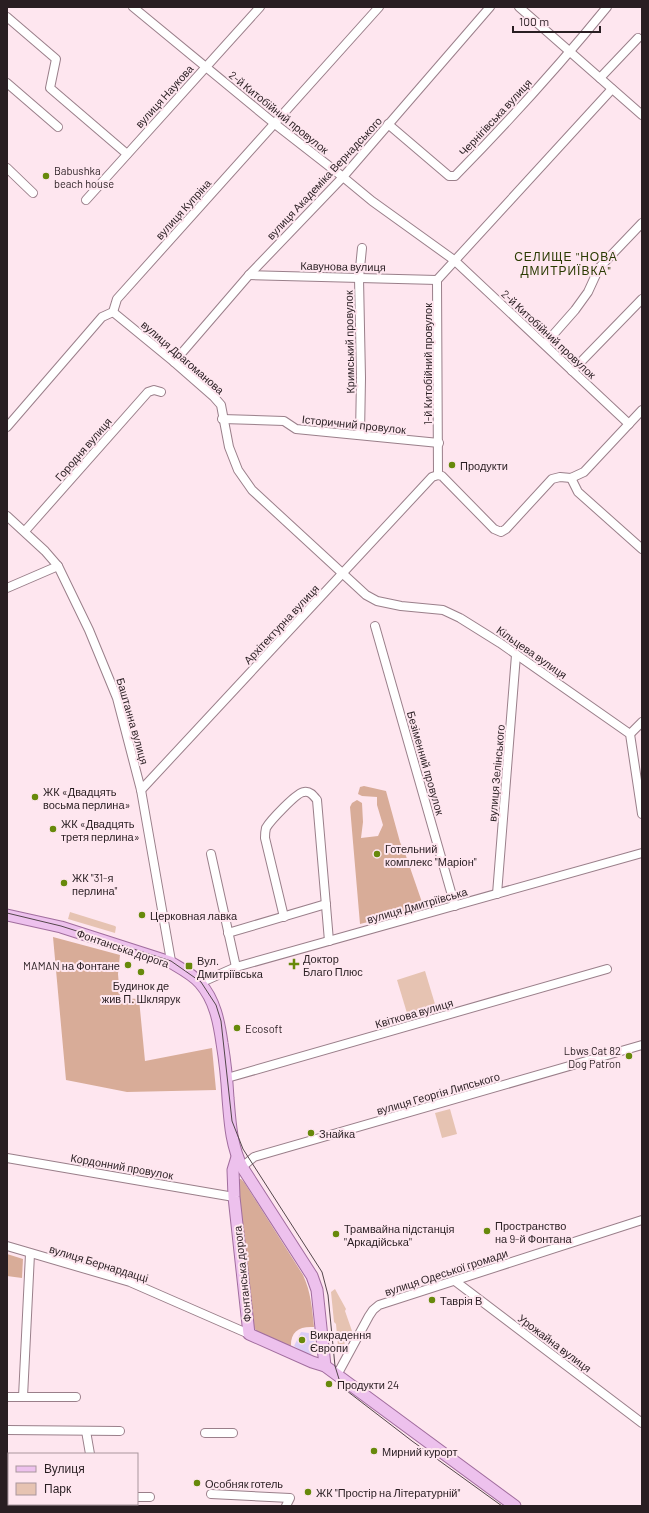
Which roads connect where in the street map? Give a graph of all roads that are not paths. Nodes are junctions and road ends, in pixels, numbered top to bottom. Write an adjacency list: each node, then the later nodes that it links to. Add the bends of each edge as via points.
1 (133, 7): 10 (street, 2-й Китобійний провулок)
2 (260, 7): 10 (street, вулиця Наукова)
3 (379, 7): 15 (street, вулиця Купріна)
4 (490, 7): 16 (street, вулиця Академіка Вернадського)
5 (519, 7): 9 (street)
6 (607, 7): 9 (street, Чернігівська вулиця)
7 (7, 17): 18 (street, via 56,59 50,88)
8 (638, 38): 11 (street)
9 (571, 52): 11 (street); 16 (street, Чернігівська вулиця, via 454,177 448,176)
10 (206, 67): 15 (street, 2-й Китобійний провулок); 18 (street, вулиця Наукова)
11 (600, 78): 13 (street)
12 (7, 83): 17 (street)
13 (612, 89): 14 (street); 25 (street)
14 (642, 115)
15 (275, 124): 20 (street, 2-й Китобійний провулок); 30 (street, вулиця Купріна, via 117,299)
16 (388, 124): 20 (street, вулиця Академіка Вернадського)
17 (58, 127)
18 (127, 154): 22 (street, вулиця Наукова)
19 (7, 168): 21 (street)
20 (343, 177): 25 (street, 2-й Китобійний провулок); 26 (street, вулиця Академіка Вернадського)
21 (33, 192)
22 (86, 200)
23 (642, 223): 31 (street, via 599,268 588,292)
24 (362, 248): 27 (street, Кримський провулок)
25 (454, 260): 28 (street); 31 (street, 2-й Китобійний провулок)
26 (248, 276): 27 (street, Кавунова вулиця); 32 (street, вулиця Академіка Вернадського)
27 (359, 278): 28 (street, Кавунова вулиця); 39 (street, Кримський провулок)
28 (437, 280): 40 (street, 1-й Китобійний провулок)
29 (642, 299): 33 (street)
30 (112, 312): 32 (street, вулиця Драгоманова); 38 (street, вулиця Купріна, via 102,317)
31 (545, 344): 33 (street, 2-й Китобійний провулок)
32 (174, 362): 36 (street, вулиця Драгоманова, via 221,405)
33 (572, 371): 37 (street, 2-й Китобійний провулок)
34 (161, 392): 44 (street, Городня вулиця, via 148,392)
35 (642, 410): 37 (street)
36 (222, 419): 39 (street, Історичний провулок, via 284,421 296,429); 47 (street, вулиця Драгоманова, via 226,445 238,470 252,490)
37 (629, 424): 42 (street, via 584,472)
38 (7, 427)
39 (360, 435): 40 (street, Історичний провулок)
40 (439, 443): 41 (street, 1-й Китобійний провулок)
41 (438, 474): 42 (street, via 494,529 501,532 552,479); 47 (street, Архітектурна вулиця, via 432,477)
42 (571, 478): 45 (street, via 578,492)
43 (7, 516): 44 (street, Баштанна вулиця)
44 (25, 532): 46 (street, Баштанна вулиця)
45 (641, 546)
46 (58, 566): 48 (street); 53 (street, Баштанна вулиця, via 89,630 117,698)
47 (343, 574): 50 (street, Кільцева вулиця, via 377,602 443,610 460,618); 53 (street, Архітектурна вулиця)
48 (7, 588)
49 (375, 626): 59 (street, Безіменний провулок)
50 (516, 655): 52 (street, Кільцева вулиця); 57 (street, вулиця Зелінського)
51 (642, 722): 52 (street)
52 (630, 734): 54 (street)
53 (141, 790): 64 (street, Баштанна вулиця)
54 (642, 814)
55 (642, 853): 57 (street, вулиця Дмитріївська)
56 (211, 854): 62 (street)
57 (497, 894): 59 (street, вулиця Дмитріївська)
58 (326, 904): 61 (street); 61 (street, via 317,800 311,793 300,792 269,824 265,834); 63 (street)
59 (455, 906): 63 (street, вулиця Дмитріївська)
60 (7, 915): 64 (main road, Фонтанська дорога, via 61,927)
61 (284, 917): 62 (street)
62 (228, 933): 65 (street)
63 (329, 941): 65 (street, вулиця Дмитріївська)
64 (170, 962): 67 (main road, Фонтанська дорога)
65 (236, 967): 67 (street, вулиця Дмитріївська)
66 (607, 969): 69 (street, Квіткова вулиця)
67 (200, 983): 69 (main road, Фонтанська дорога, via 220,1023)
68 (642, 1045): 71 (street, вулиця Георгія Липського, via 254,1157)
69 (227, 1078): 71 (main road, Фонтанська дорога, via 232,1138)
70 (7, 1158): 72 (street, Кордонний провулок)
71 (240, 1167): 72 (main road, Фонтанська дорога); 78 (main road, Фонтанська дорога, via 312,1276 317,1290)
72 (234, 1196): 77 (main road, Фонтанська дорога)
73 (642, 1220): 76 (street, вулиця Одеської громади)
74 (7, 1246): 75 (street, вулиця Бернардацці)
75 (30, 1254): 77 (street, вулиця Бернардацці, via 130,1282); 81 (street)
76 (455, 1281): 79 (street, вулиця Одеської громади, via 379,1305 373,1310); 83 (street, Урожайна вулиця)
77 (249, 1334): 78 (main road, Фонтанська дорога)
78 (325, 1366): 79 (main road, Фонтанська дорога)
79 (337, 1375): 94 (main road, Фонтанська дорога)
80 (7, 1397): 81 (street)
81 (23, 1397): 82 (street)
82 (76, 1397)
83 (642, 1423)
84 (7, 1430): 85 (street)
85 (86, 1431): 86 (street); 89 (street)
86 (120, 1431)
87 (205, 1433): 88 (street)
88 (233, 1433)
89 (90, 1453)
90 (211, 1494): 93 (street, via 290,1498)
91 (138, 1497): 92 (street)
92 (150, 1497)
93 (286, 1506)
94 (514, 1506)

